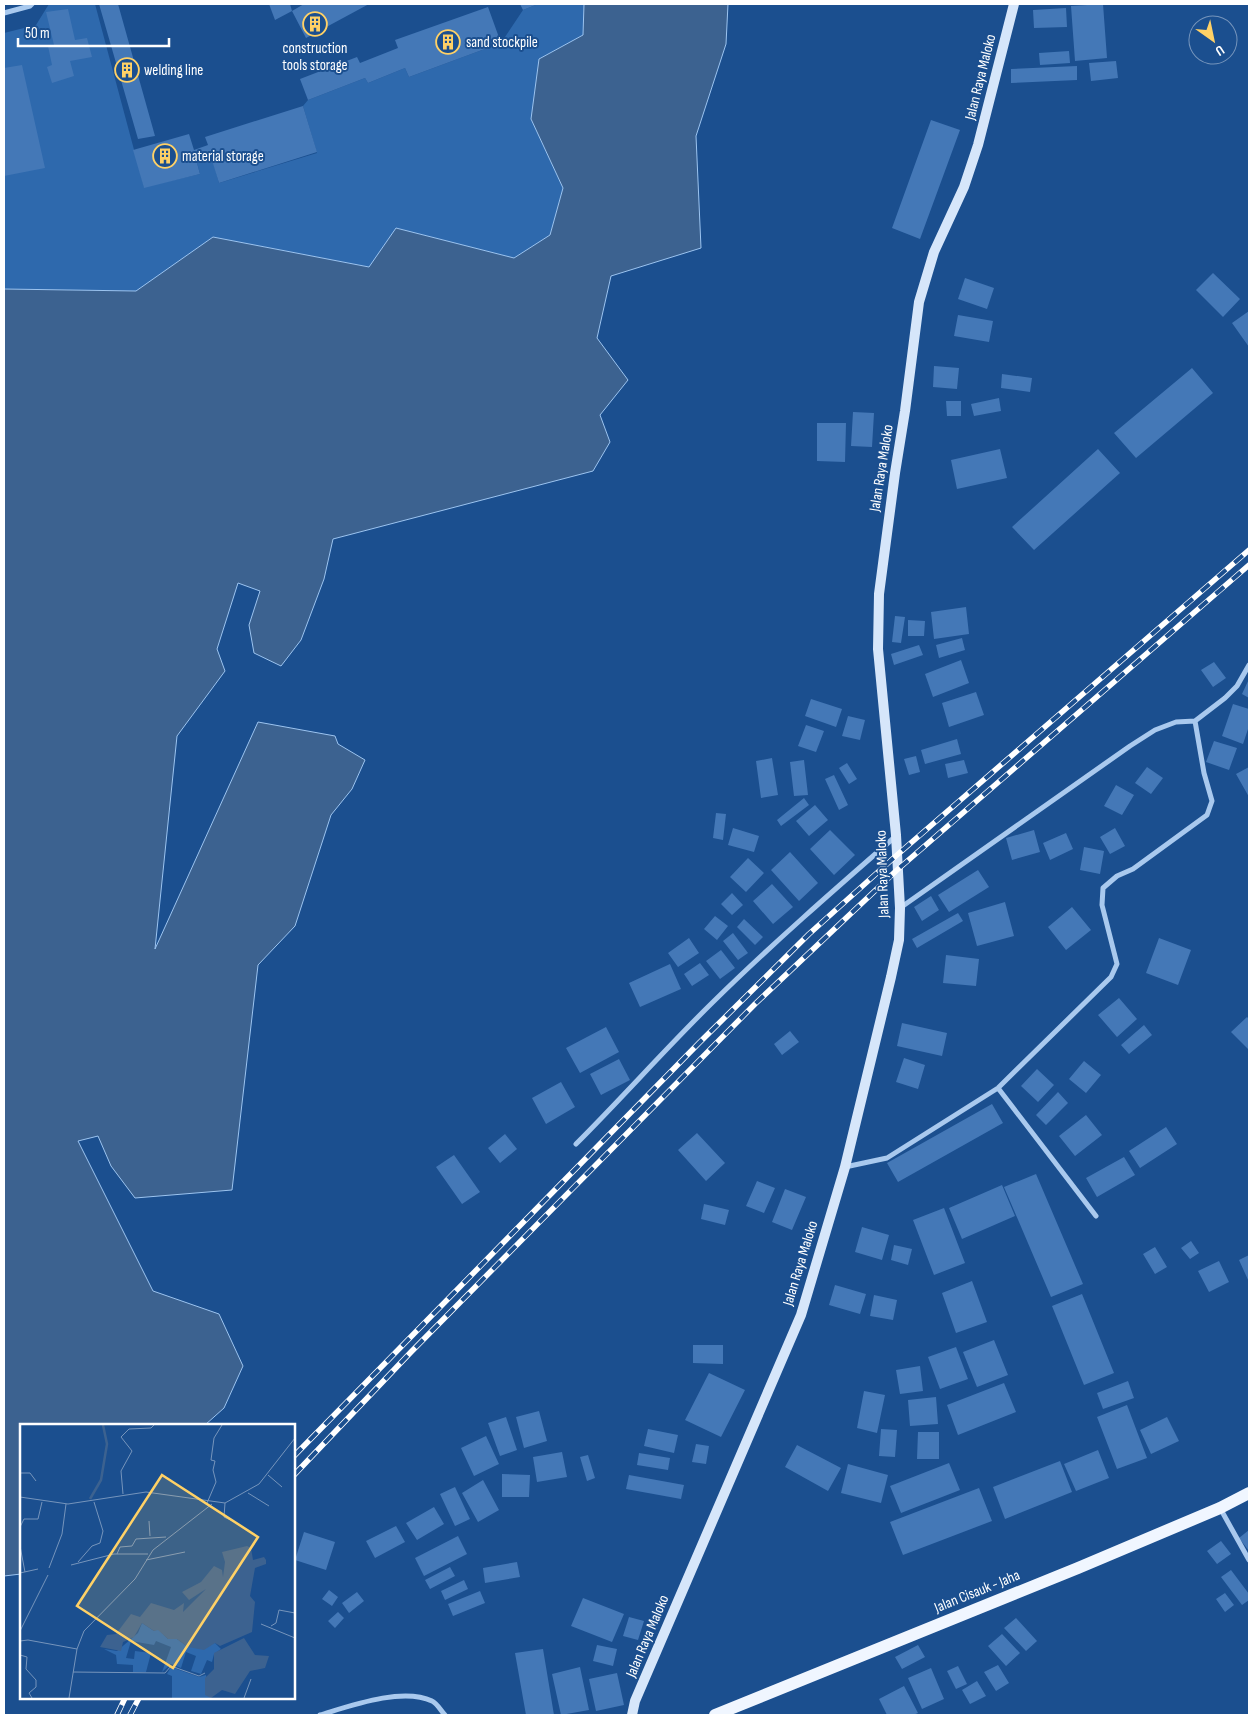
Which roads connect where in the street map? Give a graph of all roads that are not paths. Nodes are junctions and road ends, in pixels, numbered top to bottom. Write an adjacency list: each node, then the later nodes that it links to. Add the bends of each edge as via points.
1 (32, 4): 3 (street)
2 (1014, 4): 6 (street, Jalan Raya Maloko, via 978,146 932,260 919,302 914,335 878,609 878,649)
3 (4, 13)
4 (1249, 664): 5 (street, via 1237,686)
5 (1195, 721): 7 (street, via 1176,722 1155,730); 8 (street, via 1212,801 1207,815 1133,870 1117,876 1103,888 1102,905 1117,964 1111,977)
6 (896, 835): 7 (street, Jalan Raya Maloko); 9 (street, via 713,1002)
7 (900, 908): 10 (street, Jalan Raya Maloko, via 899,940)
8 (998, 1088): 10 (street, via 887,1158); 11 (street)
9 (576, 1144)
10 (845, 1167): 17 (street, Jalan Raya Maloko, via 801,1315 639,1692)
11 (1096, 1216)
12 (1249, 1493): 13 (main road, Jalan Cisauk - Jaha)
13 (1220, 1508): 14 (street); 18 (main road, Jalan Cisauk - Jaha)
14 (1249, 1560)
15 (320, 1715): 16 (street, via 377,1698 414,1697 433,1701)
16 (445, 1715)
17 (632, 1715)
18 (715, 1715)

